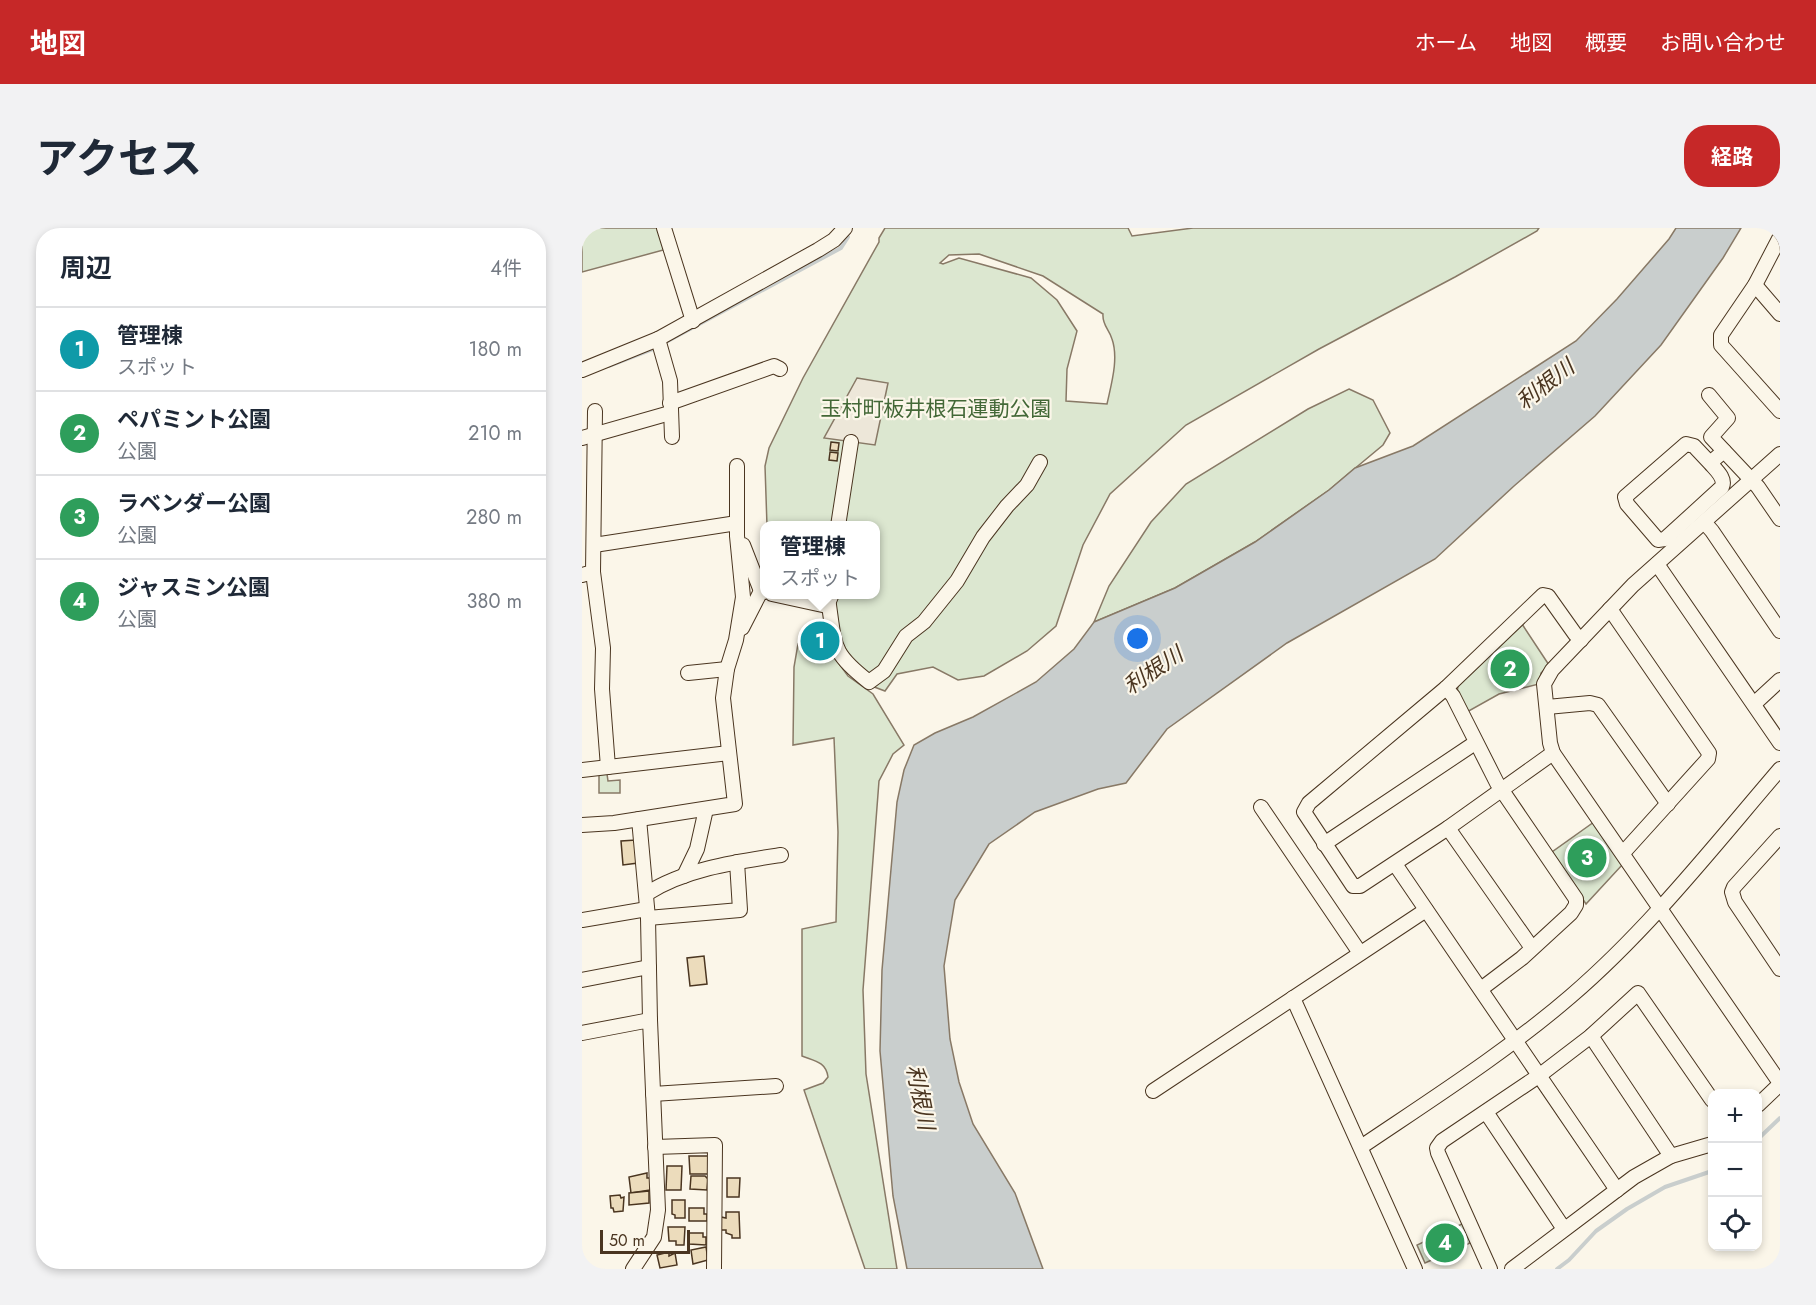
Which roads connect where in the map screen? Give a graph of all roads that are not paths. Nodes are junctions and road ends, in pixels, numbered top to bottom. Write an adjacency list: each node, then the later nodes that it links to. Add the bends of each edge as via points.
1 (664, 228): 7 (street)
2 (852, 229): 7 (street)
3 (1780, 237): 4 (street)
4 (1775, 258): 5 (street)
5 (1755, 285): 6 (street); 14 (street, via 1720,340)
6 (1780, 314)
7 (693, 321): 8 (street)
8 (658, 339): 10 (street); 12 (street, via 670,381)
9 (780, 369): 12 (street, via 774,366)
10 (582, 370)
11 (1709, 395): 18 (street, via 1728,418 1711,435)
12 (670, 408): 15 (street); 16 (street)
13 (595, 411): 16 (street)
14 (1780, 411)
15 (672, 436)
16 (588, 437): 28 (street)
17 (851, 442): 25 (street)
18 (1720, 446): 21 (street); 23 (street)
19 (1780, 454): 23 (street)
20 (1040, 462): 34 (street, via 1027,485 983,537 957,581 924,622 906,636 884,671 869,682 848,666 835,646)
21 (1710, 463): 21 (street, via 1694,446 1686,444 1625,497 1658,540 1665,539 1722,487 1722,477)
22 (737, 466): 27 (street)
23 (1751, 479): 24 (street); 26 (street)
24 (1780, 519)
25 (839, 521)
26 (1704, 522): 29 (street); 36 (street)
27 (737, 529): 28 (street); 31 (street); 37 (street, via 743,597)
28 (594, 545): 30 (street)
29 (1657, 564): 35 (street); 43 (street)
30 (587, 574): 49 (street, via 603,648)
31 (760, 579)
32 (762, 599): 37 (street)
33 (797, 599): 34 (street, via 828,606)
34 (831, 599)
35 (1610, 609): 38 (street); 53 (street, via 1709,753)
36 (1780, 631)
37 (736, 640): 39 (street)
38 (1581, 640): 42 (street, via 1548,596 1543,595); 44 (street, via 1545,680)
39 (727, 669): 40 (street); 47 (street, via 723,698)
40 (688, 673)
41 (1780, 680): 43 (street)
42 (1446, 688): 45 (street); 59 (street, via 1306,806 1305,815)
43 (1754, 704): 46 (street)
44 (1547, 707): 48 (street); 53 (street, via 1598,705)
45 (1475, 743): 52 (street); 59 (street)
46 (1780, 743)
47 (729, 753): 49 (street); 55 (street, via 735,804)
48 (1554, 753): 52 (street); 61 (street)
49 (608, 767): 51 (street)
50 (1780, 769): 67 (street)
51 (582, 770)
52 (1502, 791): 58 (street); 71 (street, via 1576,899 1571,913)
53 (1668, 804): 61 (street)
54 (1261, 807): 72 (street)
55 (706, 809): 56 (street); 65 (street, via 697,849)
56 (639, 819): 57 (street); 66 (street)
57 (582, 825)
58 (1448, 828): 64 (street); 71 (street)
59 (1324, 844): 64 (street, via 1353,886 1360,886)
60 (1777, 846): 74 (street, via 1731,892)
61 (1623, 854): 67 (street)
62 (781, 855): 63 (street)
63 (737, 862): 65 (street); 69 (street, via 740,910)
64 (1395, 864): 68 (street)
65 (684, 876): 66 (street)
66 (646, 894): 69 (street)
67 (1659, 909): 81 (street, via 1595,974); 83 (street)
68 (1426, 910): 72 (street); 76 (street)
69 (647, 914): 70 (street); 73 (street)
70 (582, 920)
71 (1532, 948): 76 (street)
72 (1360, 953): 77 (street)
73 (649, 967): 75 (street); 78 (street)
74 (1780, 969)
75 (582, 980)
76 (1481, 989): 81 (street)
77 (1293, 998): 85 (street); 92 (street)
78 (650, 1020): 79 (street); 87 (street)
79 (582, 1033)
80 (1591, 1036): 82 (street); 86 (street, via 1638,993); 93 (street)
81 (1516, 1041): 82 (street); 92 (street)
82 (1540, 1075): 89 (street); 94 (street)
83 (1780, 1083): 88 (street)
84 (776, 1086): 87 (street)
85 (1153, 1091)
86 (1708, 1093)
87 (653, 1094): 91 (street)
88 (1762, 1102)
89 (1486, 1112): 95 (street); 99 (street, via 1437,1148)
90 (1708, 1145): 93 (street)
91 (655, 1147): 96 (street, via 658,1210 654,1237); 97 (street, via 715,1146)
92 (1361, 1148): 98 (street)
93 (1671, 1156): 94 (street)
94 (1617, 1190): 95 (street)
95 (1564, 1229): 100 (street)
96 (633, 1269)
97 (714, 1269)
98 (1415, 1269)
99 (1490, 1269)
100 (1512, 1269)

